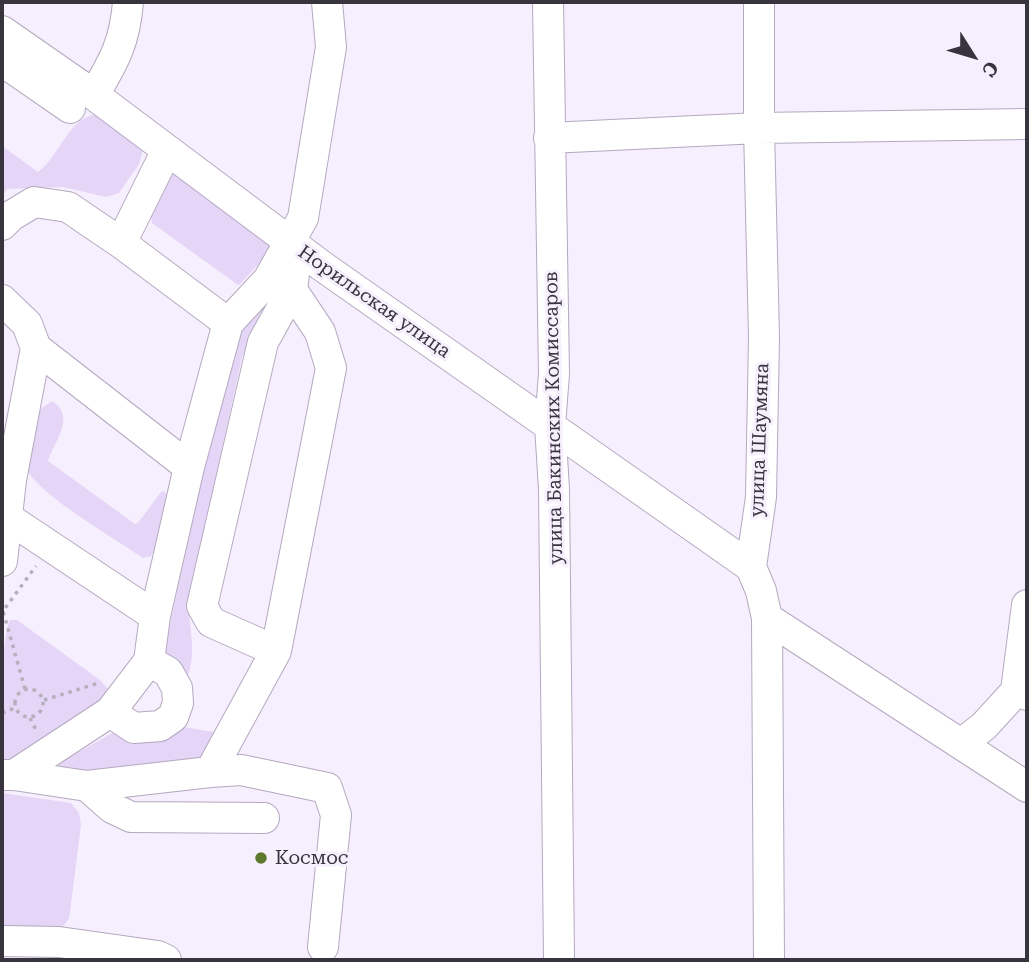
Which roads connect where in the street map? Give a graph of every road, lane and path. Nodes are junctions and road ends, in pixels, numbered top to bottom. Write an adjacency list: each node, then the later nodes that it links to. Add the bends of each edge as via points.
1 (128, 2): 6 (street, via 126,29 115,59)
2 (327, 2): 13 (street, via 331,47 303,218)
3 (548, 2): 9 (street, улица Бакинских Комиссаров)
4 (759, 2): 8 (street, улица Шаумяна)
5 (2, 39): 6 (street, Норильская улица)
6 (82, 101): 10 (street, Норильская улица)
7 (1027, 124): 8 (street)
8 (759, 128): 9 (street); 24 (street, улица Шаумяна, via 764,337 761,497)
9 (549, 138): 18 (street, улица Бакинских Комиссаров, via 554,374)
10 (167, 150): 12 (street); 13 (street, Норильская улица)
11 (2, 225): 12 (street, via 34,202 68,207)
12 (121, 243): 16 (street)
13 (294, 245): 14 (street); 16 (street); 18 (street, Норильская улица)
14 (292, 290): 28 (street, via 320,332 331,368); 28 (street, via 263,342 202,606 211,622)
15 (2, 300): 17 (street, via 27,324)
16 (228, 323): 19 (street)
17 (36, 348): 19 (street); 20 (street)
18 (550, 425): 24 (street, Норильская улица); 46 (street, улица Бакинских Комиссаров, via 555,489)
19 (189, 467): 26 (street)
20 (6, 476): 21 (street)
21 (8, 518): 22 (street); 26 (street)
22 (2, 561)
23 (38, 564): 31 (path, via 3,611)
24 (751, 567): 27 (street, улица Шаумяна)
25 (1027, 605): 32 (street)
26 (155, 616): 29 (street)
27 (767, 618): 37 (street); 47 (street, улица Шаумяна)
28 (276, 651): 38 (street)
29 (149, 661): 35 (street); 35 (street, via 168,672 177,688 173,717 160,726 134,728)
30 (106, 681): 33 (path)
31 (25, 689): 33 (path, via 37,690); 34 (path, via 16,697)
32 (1022, 693): 37 (street)
33 (44, 700): 34 (path, via 42,709 30,718)
34 (15, 708): 36 (path)
35 (110, 712): 39 (street)
36 (2, 713)
37 (961, 744): 41 (street)
38 (210, 772): 40 (street); 44 (street, via 241,770 327,788 336,815)
39 (8, 775): 40 (street)
40 (87, 786): 42 (street, via 112,808 131,817)
41 (1027, 787)
42 (264, 818)
43 (2, 942): 45 (street, via 59,942)
44 (323, 947)
45 (166, 960)
46 (559, 960)
47 (769, 960)

